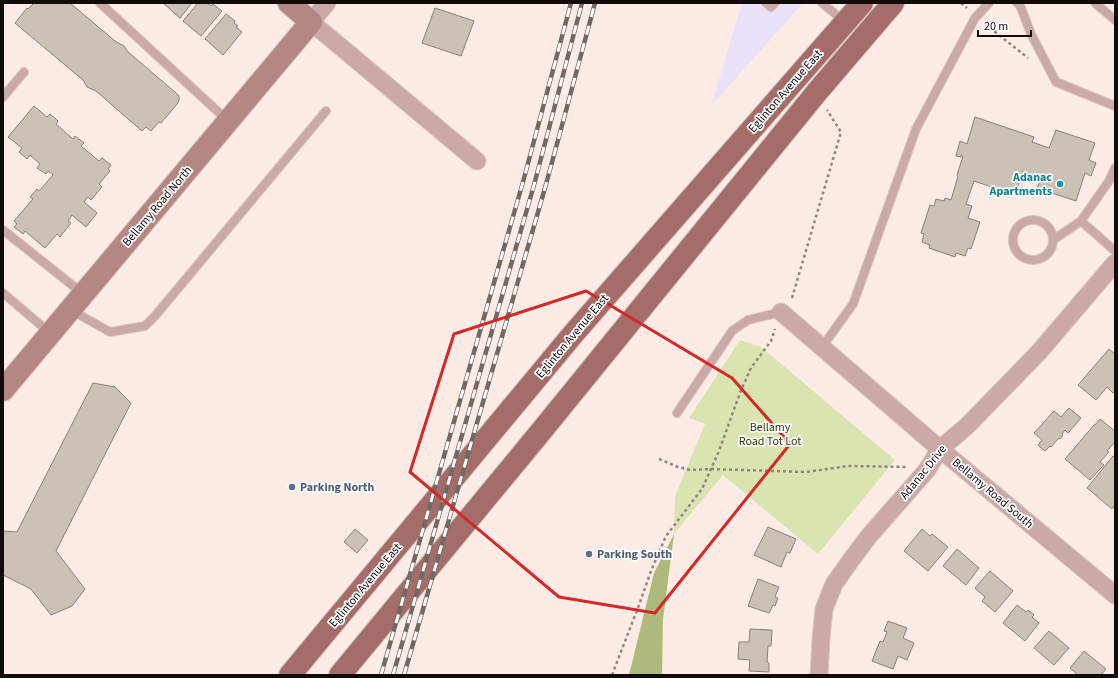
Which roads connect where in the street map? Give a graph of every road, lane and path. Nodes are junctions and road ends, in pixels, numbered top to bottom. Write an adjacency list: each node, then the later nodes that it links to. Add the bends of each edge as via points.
1 (100, 3): 22 (lane)
2 (290, 3): 13 (street)
3 (327, 3): 13 (street)
4 (766, 3): 5 (lane, via 771,7)
5 (775, 3)
6 (822, 3): 15 (lane)
7 (862, 3): 15 (main road, Eglinton Avenue East)
8 (893, 3): 18 (main road, Eglinton Avenue East)
9 (989, 3): 34 (lane, via 976,18 916,129 853,304)
10 (1017, 3): 20 (lane, via 1056,82)
11 (1095, 3): 12 (lane)
12 (1115, 20)
13 (310, 22): 22 (street, Bellamy Road North); 23 (street)
14 (984, 22): 16 (path)
15 (845, 23): 42 (main road, Eglinton Avenue East, via 574,333)
16 (1030, 59)
17 (24, 72): 19 (lane)
18 (817, 92): 32 (path, via 841,132 792,298); 43 (main road, Eglinton Avenue East)
19 (3, 97)
20 (1115, 106)
21 (326, 111): 31 (lane, via 145,326 110,332)
22 (228, 121): 31 (street, Bellamy Road North)
23 (477, 161)
24 (1115, 168): 25 (lane)
25 (1081, 221): 27 (lane); 28 (lane)
26 (3, 230): 31 (lane)
27 (1053, 240): 27 (lane, via 1050,251 1040,259 1033,260 1021,256 1016,251 1013,239 1018,226 1023,222 1036,220 1048,226)
28 (1115, 250)
29 (1115, 263): 37 (street, Adanac Drive, via 1039,352 967,426)
30 (3, 294): 33 (lane)
31 (77, 301): 33 (street, Bellamy Road North)
32 (781, 312): 34 (street, Bellamy Road South); 36 (lane, via 748,320 732,331); 39 (path, via 771,341 751,368 741,390)
33 (50, 333): 35 (street, Bellamy Road North)
34 (822, 347): 37 (street, Bellamy Road South)
35 (3, 390)
36 (677, 413)
37 (940, 449): 40 (street, Adanac Drive); 41 (street, Bellamy Road South)
38 (659, 460): 39 (path, via 678,468)
39 (712, 469): 40 (path, via 806,472 848,466 911,467); 44 (path, via 702,489 666,536)
40 (927, 470): 45 (street, Adanac Drive, via 869,536 834,584 824,609)
41 (1115, 595)
42 (290, 675)
43 (340, 675)
44 (612, 675)
45 (819, 675)

